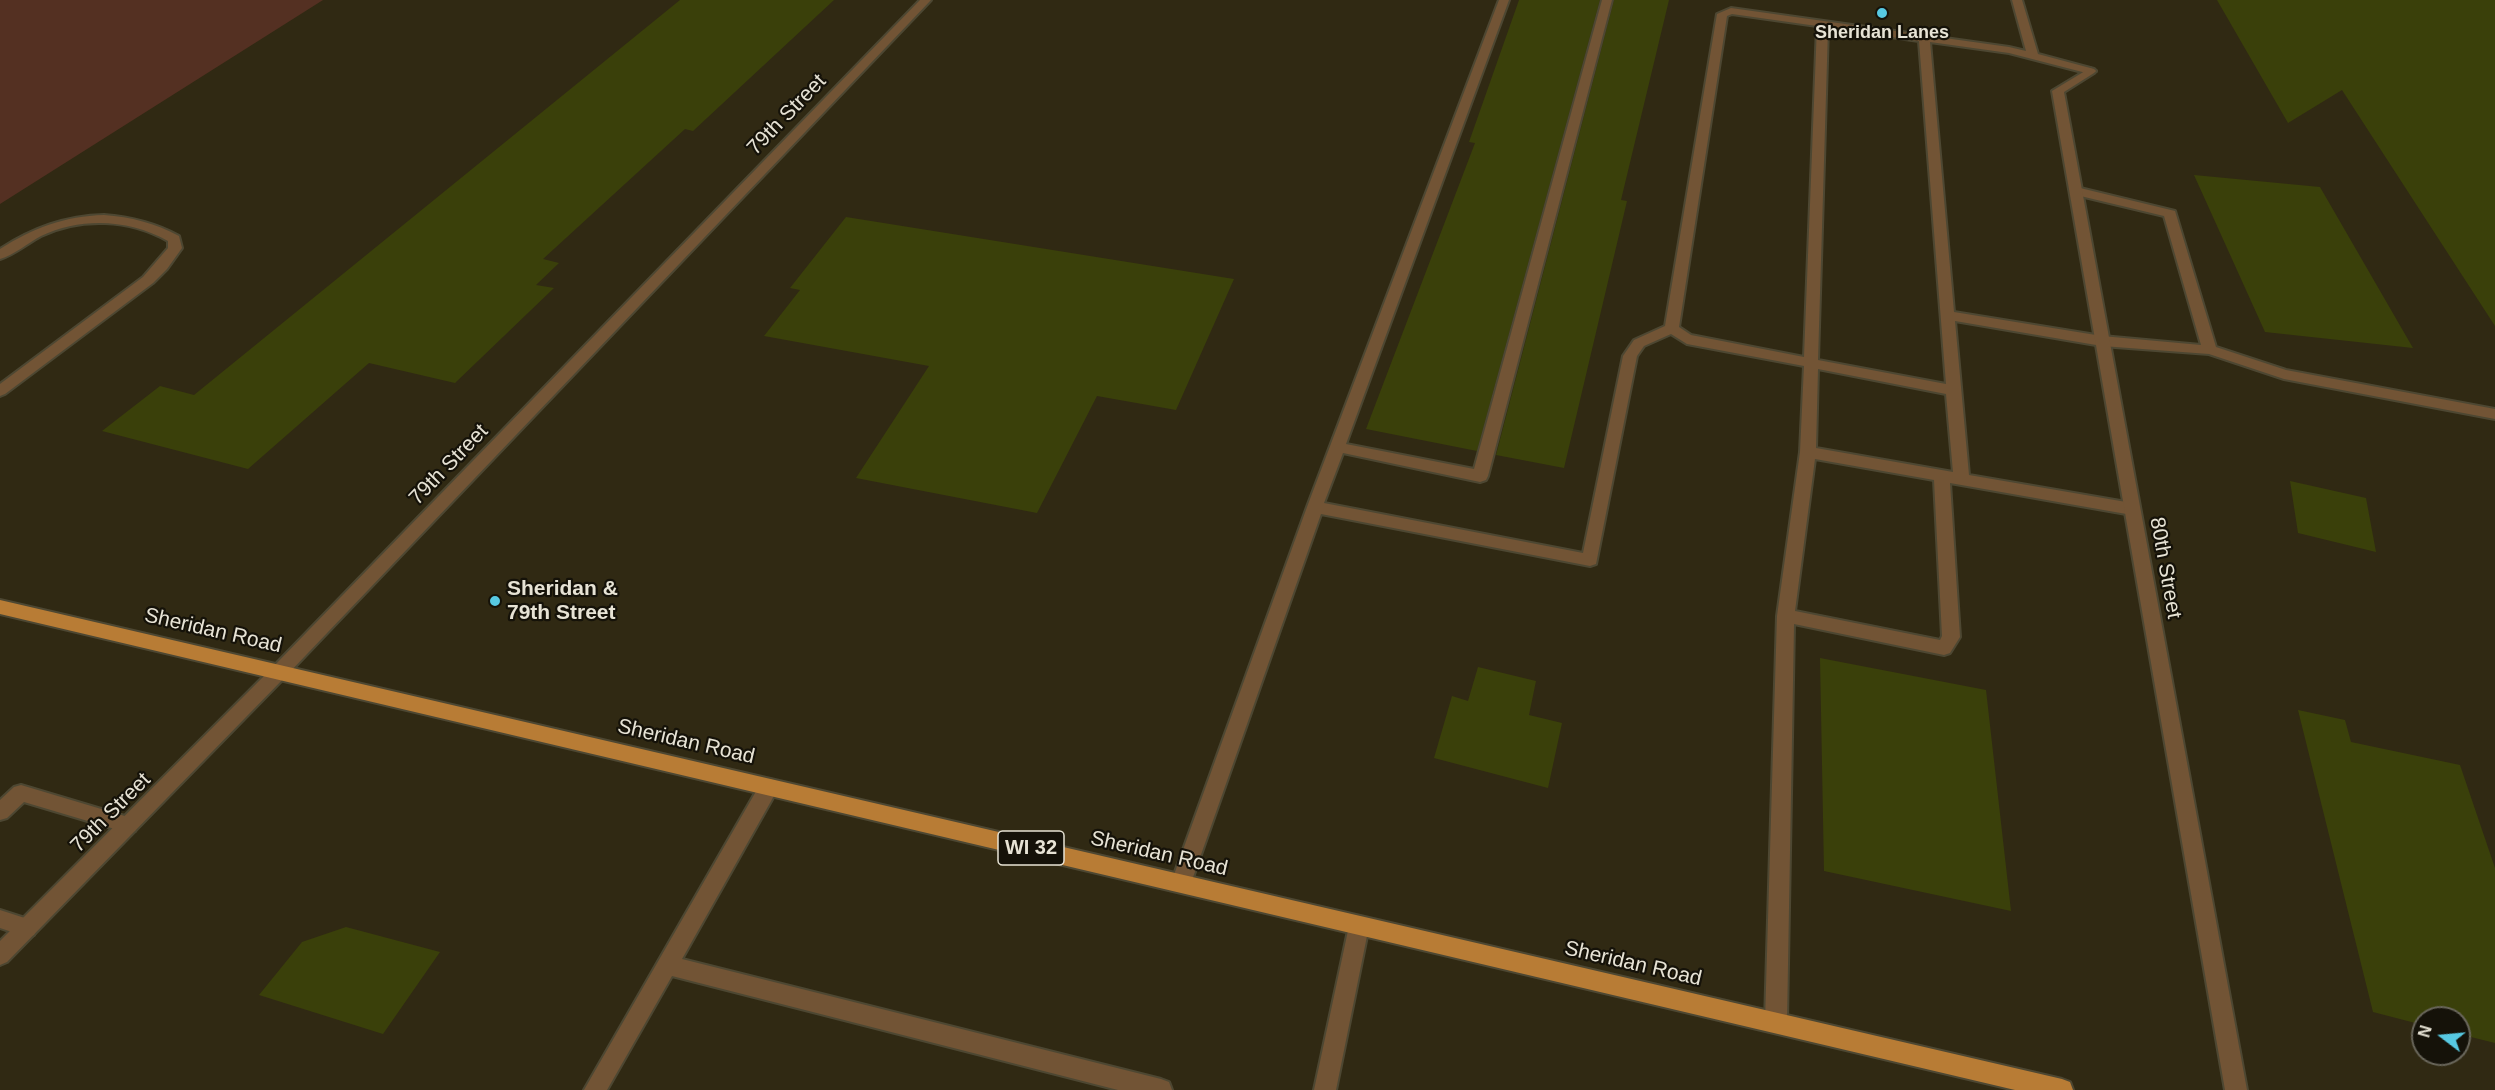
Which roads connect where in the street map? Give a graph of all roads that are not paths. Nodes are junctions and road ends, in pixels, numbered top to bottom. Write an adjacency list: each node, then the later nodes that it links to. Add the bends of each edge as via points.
1 (926, 0): 26 (street, 79th Street)
2 (1504, 0): 18 (street)
3 (1607, 0): 18 (street, via 1479,476)
4 (2017, 0): 7 (street)
5 (1823, 24): 6 (street); 11 (street, via 1731,11 1722,14); 14 (street)
6 (1924, 38): 7 (street); 10 (street)
7 (2033, 56): 8 (street, 80th Street, via 2090,72 2058,91)
8 (2076, 191): 12 (street, 80th Street); 13 (street, via 2170,214)
9 (0, 255): 16 (street, via 40,232 79,220 144,224 174,239 175,248 148,280)
10 (1946, 315): 12 (street); 15 (street)
11 (1672, 328): 14 (street, via 1687,339); 22 (street, via 1639,343 1630,356 1590,560)
12 (2102, 341): 13 (street); 23 (street, 80th Street)
13 (2210, 350): 17 (street, via 2284,374)
14 (1811, 363): 15 (street); 19 (street)
15 (1952, 390): 21 (street)
16 (0, 391)
17 (2495, 414)
18 (1337, 447): 22 (street)
19 (1808, 452): 20 (street); 25 (street)
20 (1942, 476): 21 (street); 25 (street, via 1951,637 1944,648)
21 (1961, 479): 23 (street)
22 (1315, 507): 30 (street)
23 (2132, 509): 41 (street, 80th Street)
24 (0, 607): 26 (main road, Sheridan Road / WI 32)
25 (1786, 616): 36 (street)
26 (280, 671): 27 (main road, Sheridan Road / WI 32); 29 (street, 79th Street)
27 (769, 787): 30 (main road, Sheridan Road / WI 32); 35 (street)
28 (0, 812): 29 (street, via 21,793)
29 (128, 825): 33 (street, 79th Street)
30 (1181, 884): 32 (main road, Sheridan Road / WI 32)
31 (0, 919): 33 (street)
32 (1359, 926): 36 (main road, Sheridan Road / WI 32); 39 (street)
33 (27, 928): 34 (street, 79th Street)
34 (0, 955)
35 (667, 965): 37 (street); 38 (street)
36 (1776, 1021): 40 (main road, Sheridan Road / WI 32)
37 (595, 1090)
38 (1161, 1090)
39 (1325, 1090)
40 (2062, 1090)
41 (2236, 1090)

